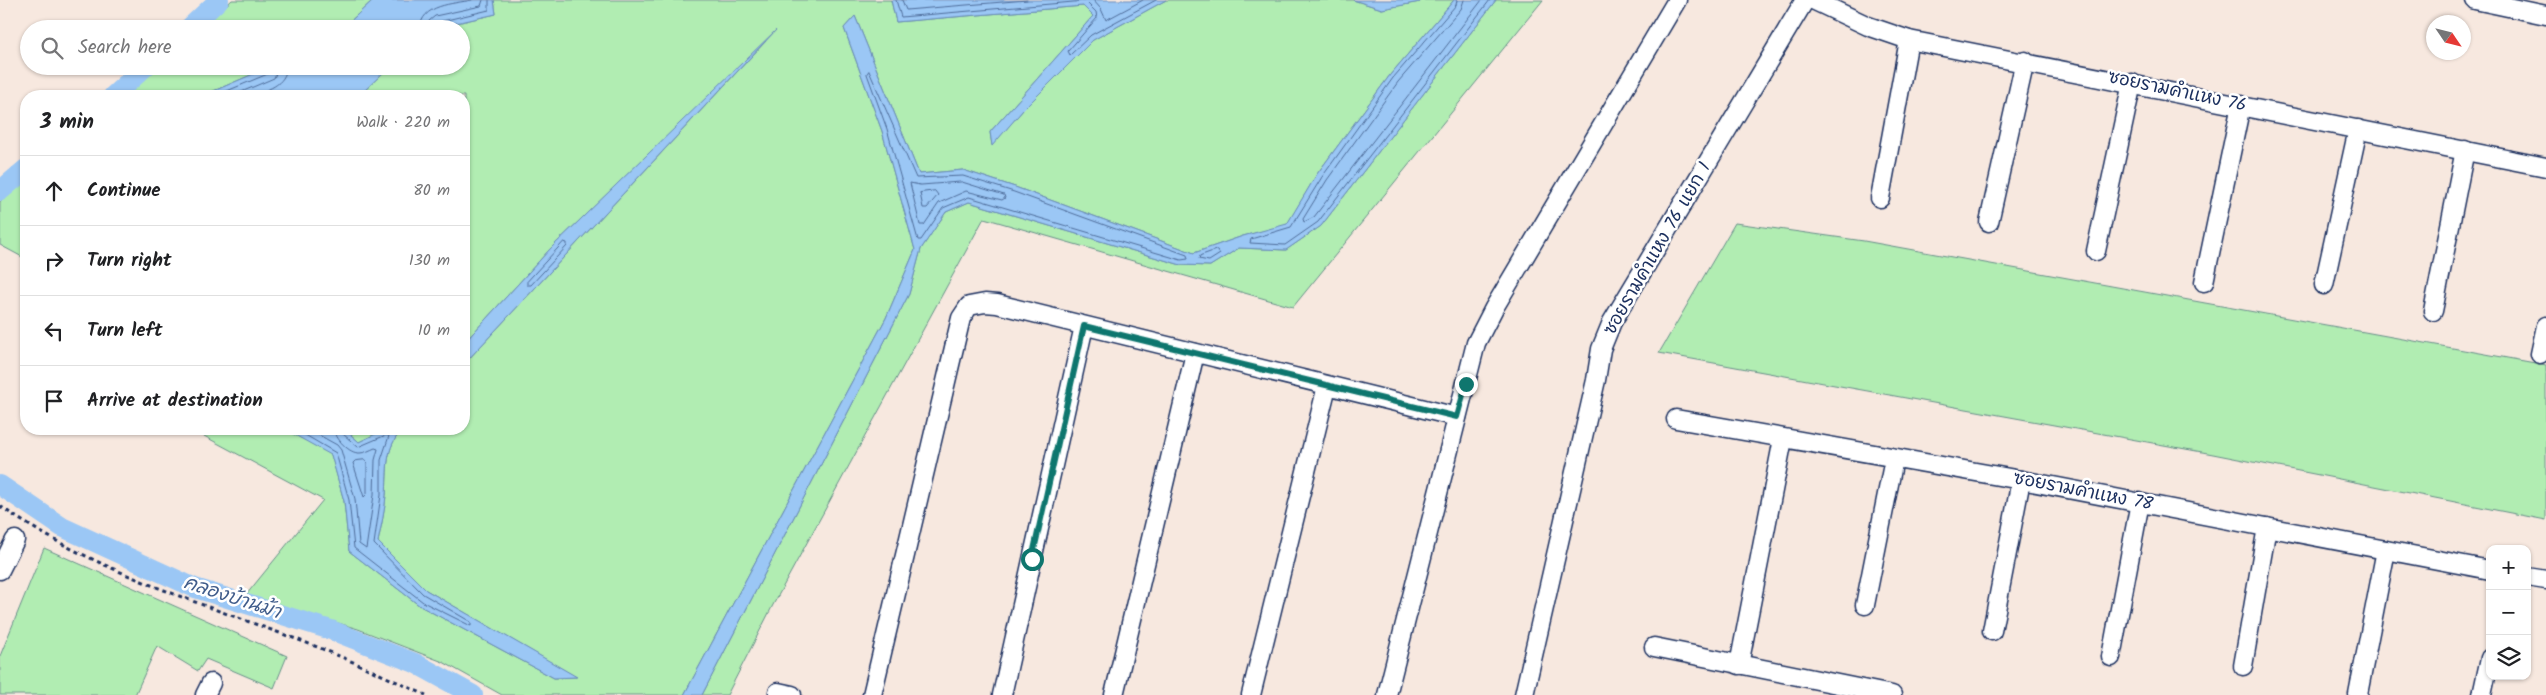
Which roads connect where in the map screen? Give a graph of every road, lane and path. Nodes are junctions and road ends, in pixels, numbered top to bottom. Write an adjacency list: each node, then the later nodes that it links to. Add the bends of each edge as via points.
1 (1677, 0): 24 (street, via 1494,308 1476,343)
2 (1806, 0): 52 (street, ซอยรามคำแหง 76 แยก 1, via 1612,322 1601,349)
3 (1813, 0): 6 (street, ซอยรามคำแหง 76, via 1868,26)
4 (2475, 0): 5 (street)
5 (2546, 14)
6 (1909, 40): 7 (street, ซอยรามคำแหง 76); 13 (street)
7 (2025, 61): 8 (street, ซอยรามคำแหง 76); 14 (street)
8 (2132, 83): 9 (street, ซอยรามคำแหง 76); 15 (street)
9 (2241, 105): 10 (street, ซอยรามคำแหง 76); 16 (street)
10 (2358, 129): 11 (street, ซอยรามคำแหง 76); 17 (street)
11 (2465, 150): 12 (street, ซอยรามคำแหง 76); 18 (street)
12 (2546, 167)
13 (1880, 198)
14 (1989, 222)
15 (2096, 251)
16 (2204, 282)
17 (2324, 285)
18 (2433, 311)
19 (1084, 326): 21 (street); 47 (street, via 985,303 969,306 961,318); 48 (street)
20 (2546, 326): 22 (street)
21 (1195, 353): 23 (street); 49 (street)
22 (2540, 354)
23 (1327, 386): 24 (street); 50 (street)
24 (1457, 417): 51 (street)
25 (1676, 419): 26 (street, ซอยรามคำแหง 78)
26 (1783, 439): 27 (street, ซอยรามคำแหง 78); 42 (street)
27 (1894, 459): 28 (street, ซอยรามคำแหง 78); 38 (street)
28 (2021, 480): 29 (street, ซอยรามคำแหง 78); 39 (street)
29 (2140, 502): 31 (street, ซอยรามคำแหง 78); 41 (street)
30 (0, 506): 46 (path, via 25,524 158,588 307,643)
31 (2267, 527): 33 (street, ซอยรามคำแหง 78); 43 (street)
32 (15, 540): 35 (street)
33 (2386, 550): 34 (street, ซอยรามคำแหง 78); 45 (street)
34 (2486, 569)
35 (0, 570)
36 (2531, 578): 37 (street)
37 (2546, 580)
38 (1865, 605)
39 (1992, 631)
40 (1654, 647): 42 (street)
41 (2111, 657)
42 (1739, 665): 53 (street)
43 (2243, 666)
44 (2486, 676): 54 (street)
45 (2358, 694)
46 (426, 695)
47 (872, 695)
48 (1002, 695)
49 (1114, 695)
50 (1251, 695)
51 (1387, 695)
52 (1524, 695)
53 (1892, 695)
54 (2482, 695)

